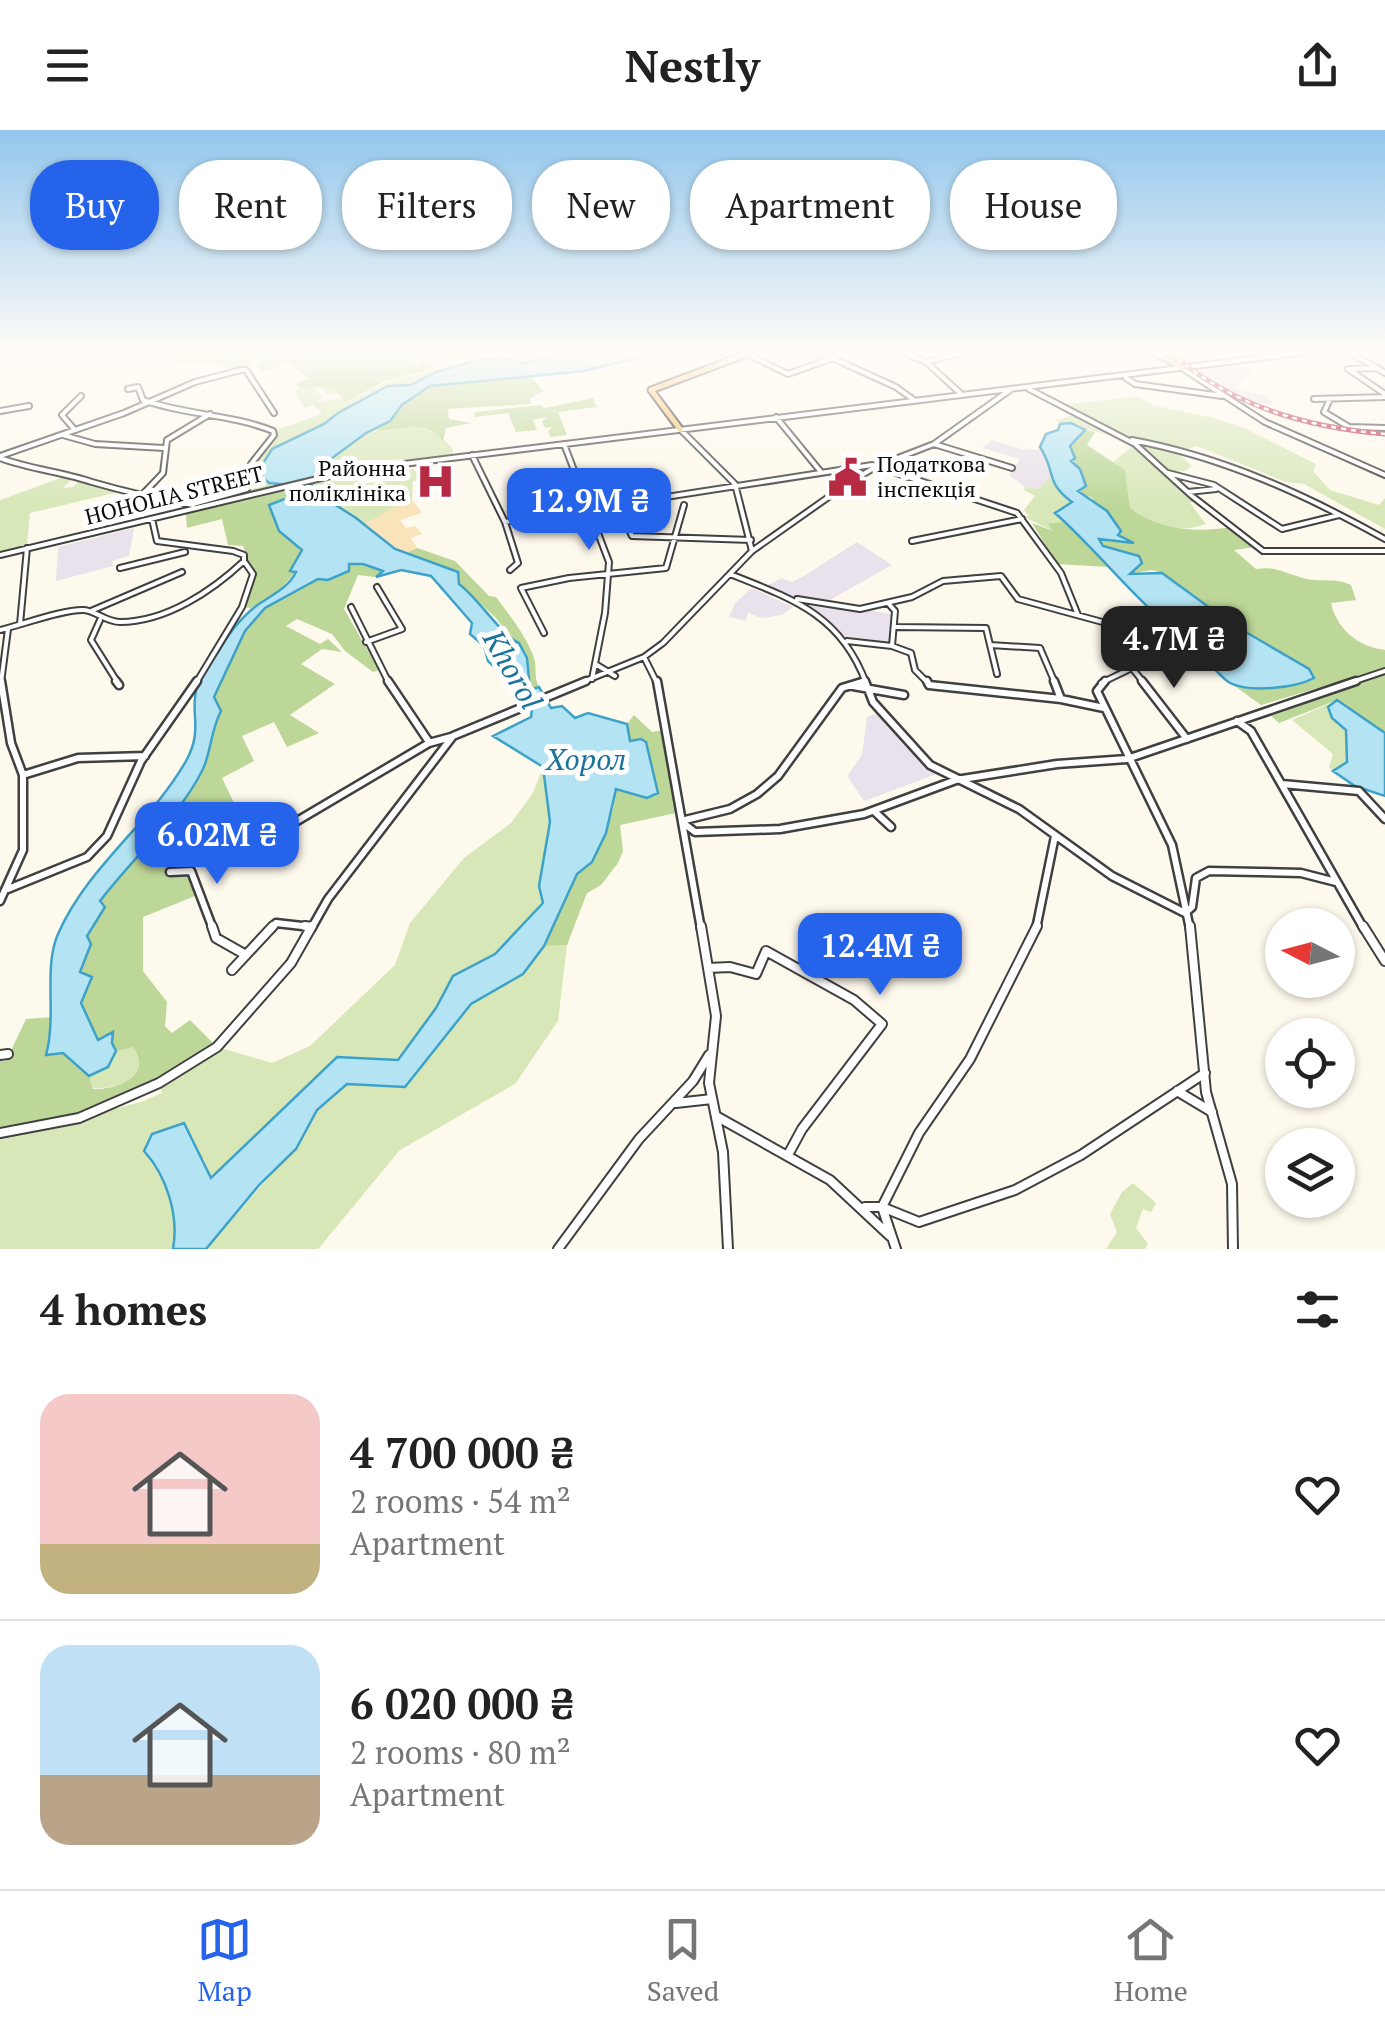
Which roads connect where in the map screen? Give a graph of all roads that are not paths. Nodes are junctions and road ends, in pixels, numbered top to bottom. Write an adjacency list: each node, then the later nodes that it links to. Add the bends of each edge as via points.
1 (73, 404): 18 (street, via 62,415)
2 (140, 404): 18 (street)
3 (153, 404): 13 (street)
4 (268, 404): 14 (street)
5 (662, 404): 16 (main road)
6 (878, 404): 15 (street, HOHOLIA STREET)
7 (990, 404): 22 (street)
8 (1059, 404): 20 (street)
9 (1239, 404): 30 (street)
10 (1328, 404): 17 (street, via 1324,412 1338,424)
11 (30, 406): 12 (street)
12 (0, 411)
13 (212, 413): 23 (street, via 176,433); 37 (street, via 274,434 251,464 247,489)
14 (274, 414)
15 (776, 416): 16 (street, HOHOLIA STREET); 28 (street)
16 (680, 428): 21 (street, HOHOLIA STREET); 31 (street)
17 (1385, 428)
18 (74, 429): 19 (street)
19 (60, 434): 23 (street, via 95,444); 25 (street)
20 (1124, 438): 29 (street); 39 (street, via 1269,477)
21 (564, 444): 24 (street, HOHOLIA STREET); 38 (street)
22 (934, 444): 26 (street); 27 (street)
23 (164, 448): 34 (street, via 164,473)
24 (472, 455): 37 (street, HOHOLIA STREET, via 325,476); 42 (street)
25 (0, 457): 34 (street)
26 (876, 466): 28 (street); 41 (street, via 1012,510); 50 (street)
27 (1012, 468)
28 (821, 472): 31 (street)
29 (1167, 473): 32 (street); 33 (street)
30 (1385, 475)
31 (736, 486): 35 (street); 44 (street)
32 (1219, 488): 33 (street); 39 (street, via 1282,529)
33 (1188, 492): 49 (street, via 1263,551)
34 (142, 496): 37 (street)
35 (616, 504): 38 (street); 43 (street, via 632,536)
36 (684, 505): 43 (street)
37 (193, 506): 40 (street, HOHOLIA STREET)
38 (591, 508): 42 (street); 57 (street)
39 (1339, 515): 46 (street)
40 (152, 518): 47 (street, HOHOLIA STREET); 48 (street, via 157,541)
41 (1022, 519): 45 (street); 63 (street, via 1072,593)
42 (505, 522): 54 (street, via 518,564)
43 (674, 535): 44 (street); 57 (street, via 666,568)
44 (751, 540): 50 (street)
45 (912, 540)
46 (1385, 540)
47 (27, 548): 51 (street, HOHOLIA STREET); 65 (street)
48 (188, 550): 52 (street, via 226,547); 53 (street)
49 (1385, 550)
50 (752, 551): 56 (street)
51 (0, 555)
52 (244, 561): 64 (street, via 174,610); 95 (street, via 253,574 242,607)
53 (120, 568)
54 (510, 570)
55 (182, 572): 62 (street)
56 (730, 574): 59 (street); 74 (street)
57 (608, 576): 69 (street, via 521,588); 75 (street)
58 (377, 587): 71 (street, via 402,629)
59 (792, 600): 60 (street, via 860,610); 70 (street)
60 (888, 604): 63 (street, via 943,581 1001,576 1018,600); 66 (street, via 896,611)
61 (351, 607): 71 (street)
62 (91, 612): 64 (street); 65 (street)
63 (1078, 615): 76 (street, via 1117,626)
64 (100, 620): 83 (street, via 91,640)
65 (20, 624): 67 (street)
66 (896, 627): 72 (street, via 986,628); 73 (street)
67 (9, 628): 68 (street); 80 (street)
68 (0, 630)
69 (544, 632)
70 (846, 641): 73 (street); 82 (street)
71 (366, 642): 94 (street)
72 (990, 645): 79 (street); 87 (street, via 1040,648)
73 (892, 646): 87 (street, via 911,653 914,670 929,685)
74 (644, 657): 78 (street); 102 (street, via 666,718)
75 (597, 665): 78 (street); 81 (street)
76 (1132, 668): 88 (street, via 1096,690); 93 (street)
77 (1385, 672): 89 (street)
78 (613, 673): 81 (street)
79 (998, 674)
80 (0, 677): 90 (street)
81 (592, 680): 92 (street)
82 (865, 681): 84 (street); 85 (street)
83 (119, 685)
84 (852, 686): 85 (street); 102 (street, via 842,688 778,776 757,794)
85 (868, 691): 86 (street); 98 (street, via 913,750)
86 (904, 695)
87 (1061, 698): 88 (street)
88 (1104, 708): 96 (street)
89 (1236, 721): 93 (street); 99 (street, via 1251,731)
90 (9, 733): 91 (street); 97 (street)
91 (0, 736)
92 (452, 736): 94 (street); 111 (street)
93 (1187, 739): 96 (street)
94 (429, 743): 103 (street)
95 (145, 756): 97 (street, via 78,758); 108 (street, via 108,836 87,857)
96 (1127, 760): 98 (street); 110 (street, via 1167,829)
97 (23, 775): 108 (street, via 24,850)
98 (956, 780): 100 (street); 105 (street, via 1020,809)
99 (1282, 784): 101 (street, via 1359,791); 107 (street)
100 (874, 811): 102 (street, via 780,830 695,832); 104 (street)
101 (1385, 819)
102 (685, 822): 114 (street)
103 (292, 824)
104 (892, 827)
105 (1054, 836): 110 (street, via 1129,887); 126 (street, via 1038,926 970,1059 920,1133)
106 (170, 872): 112 (street, via 191,871 216,938)
107 (1336, 882): 110 (street, via 1301,873 1208,871 1196,878); 113 (street)
108 (8, 889): 109 (street)
109 (0, 902)
110 (1185, 913): 117 (street)
111 (311, 928): 112 (street, via 276,924); 123 (street, via 290,963 218,1047 159,1084 79,1118)
112 (246, 956): 115 (street)
113 (1385, 961)
114 (708, 968): 116 (street, via 716,1016); 124 (street, via 756,974 766,951 854,1000 882,1024)
115 (232, 970)
116 (711, 1053): 119 (street); 120 (street)
117 (1206, 1073): 118 (street); 121 (street)
118 (1178, 1091): 121 (street); 126 (street, via 1015,1190 919,1222)
119 (712, 1099): 120 (street); 122 (street)
120 (673, 1103): 128 (street, via 639,1138)
121 (1212, 1112): 131 (street, via 1232,1184)
122 (716, 1116): 124 (street); 129 (street)
123 (0, 1134)
124 (790, 1153): 125 (street)
125 (865, 1207): 126 (street); 127 (street)
126 (882, 1207): 127 (street)
127 (892, 1238): 130 (street)
128 (558, 1249)
129 (728, 1249)
130 (896, 1249)
131 (1233, 1249)

